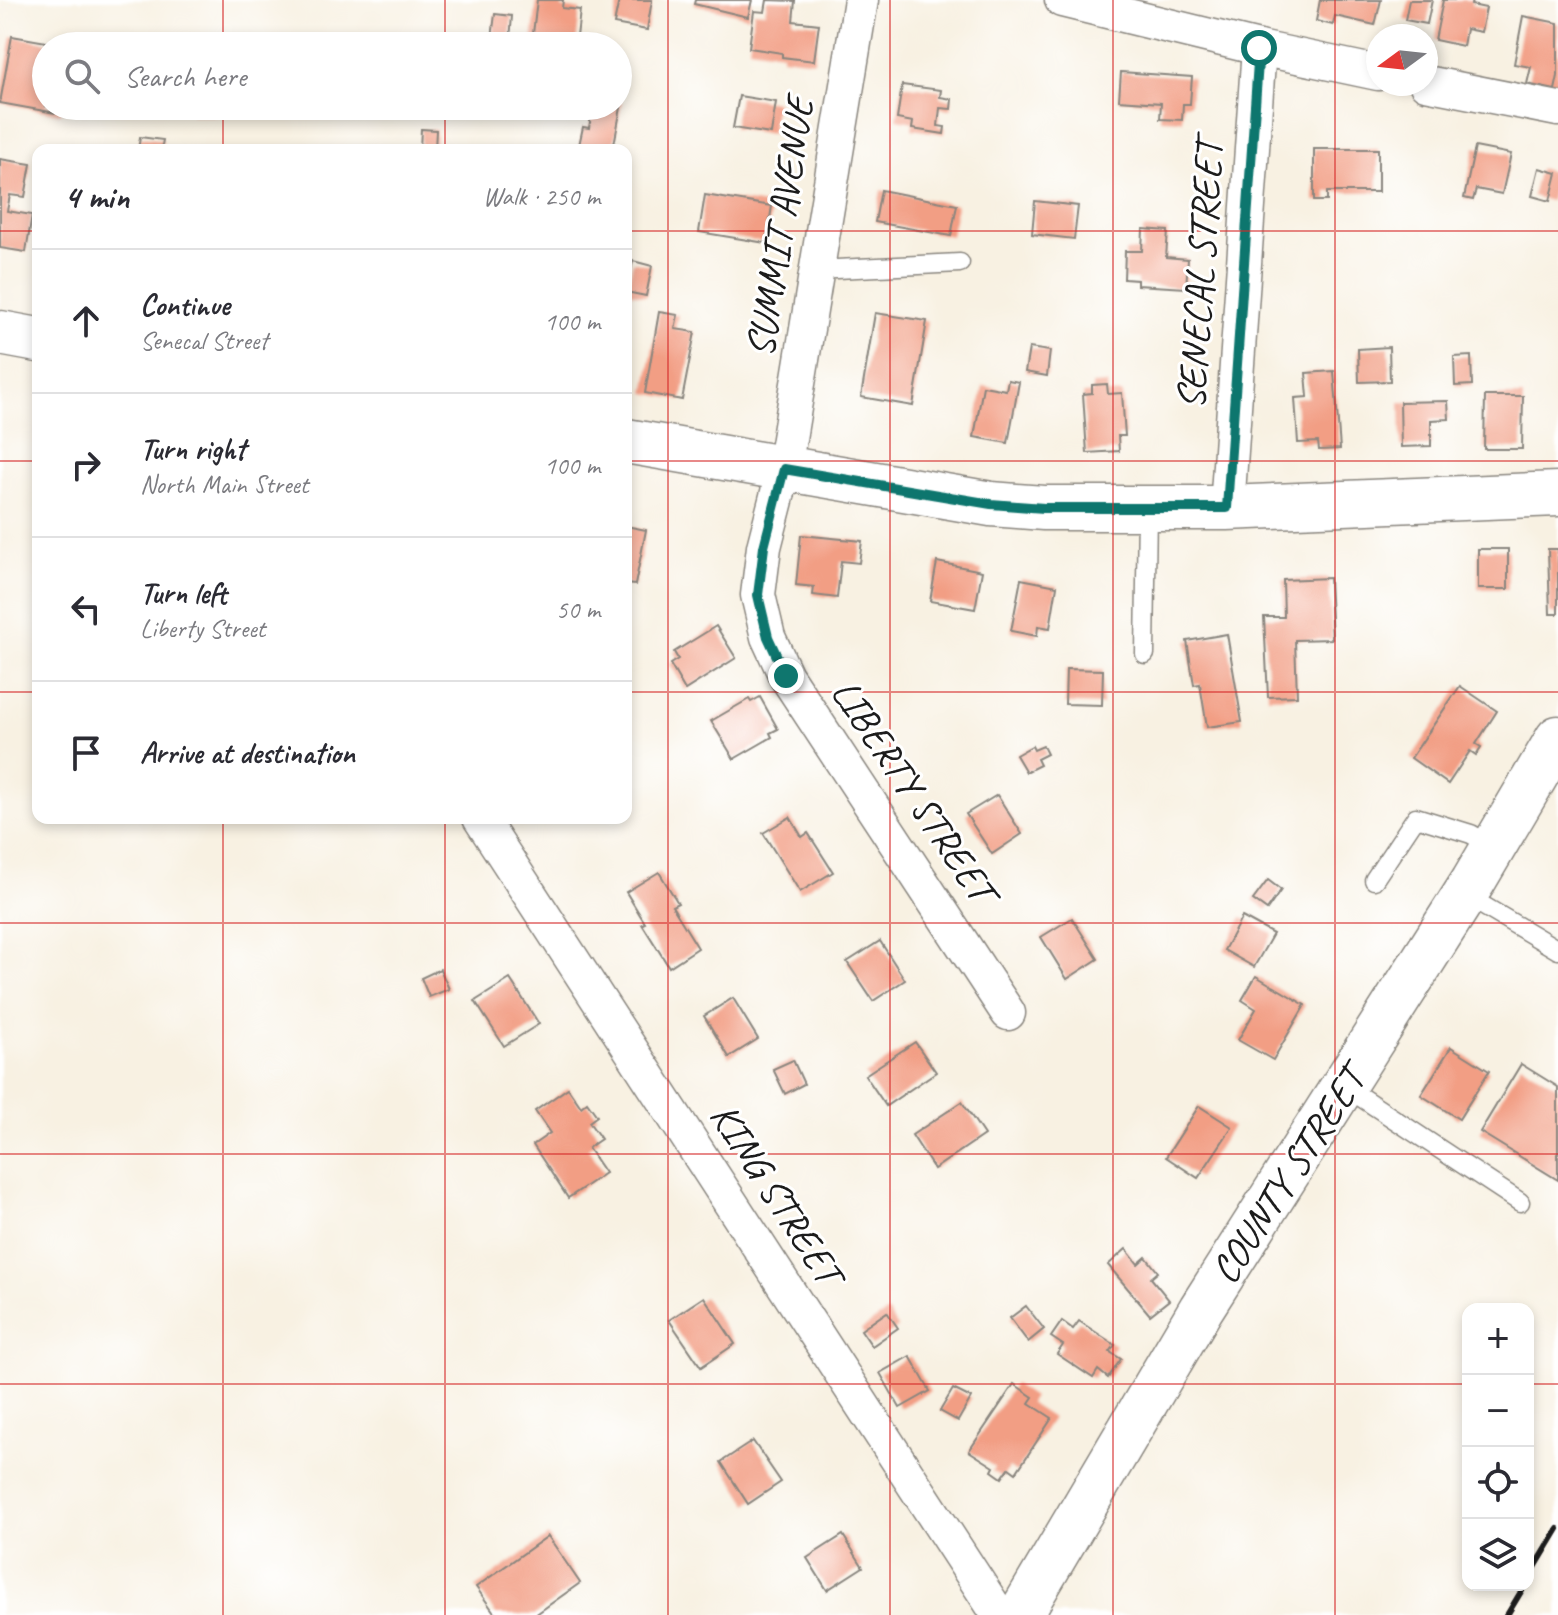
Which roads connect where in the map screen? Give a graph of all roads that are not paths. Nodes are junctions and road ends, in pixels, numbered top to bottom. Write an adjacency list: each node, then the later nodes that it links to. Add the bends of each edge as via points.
1 (861, 0): 8 (street, SUMMIT AVENUE)
2 (1062, 0): 3 (street)
3 (1259, 48): 4 (street); 14 (street, SENECAL STREET)
4 (1366, 70)
5 (1438, 85): 6 (street)
6 (1558, 109)
7 (960, 263): 8 (lane)
8 (816, 270): 12 (street, SUMMIT AVENUE)
9 (0, 333): 10 (street)
10 (32, 339)
11 (632, 442): 12 (street)
12 (784, 469): 15 (street, via 991,504); 23 (street, LIBERTY STREET, via 758,595 768,637 786,676)
13 (1558, 494): 14 (street)
14 (1227, 508): 15 (street)
15 (1147, 509): 16 (lane)
16 (1145, 654)
17 (1554, 754): 19 (street, COUNTY STREET)
18 (484, 824): 26 (street, KING STREET)
19 (1494, 847): 20 (lane, via 1416,817); 21 (street, COUNTY STREET)
20 (1374, 880)
21 (1465, 895): 22 (lane); 24 (street, COUNTY STREET)
22 (1558, 950)
23 (1008, 1013)
24 (1344, 1086): 25 (lane); 27 (street, COUNTY STREET, via 1201,1309)
25 (1520, 1202)
26 (999, 1615)
27 (1020, 1615)

